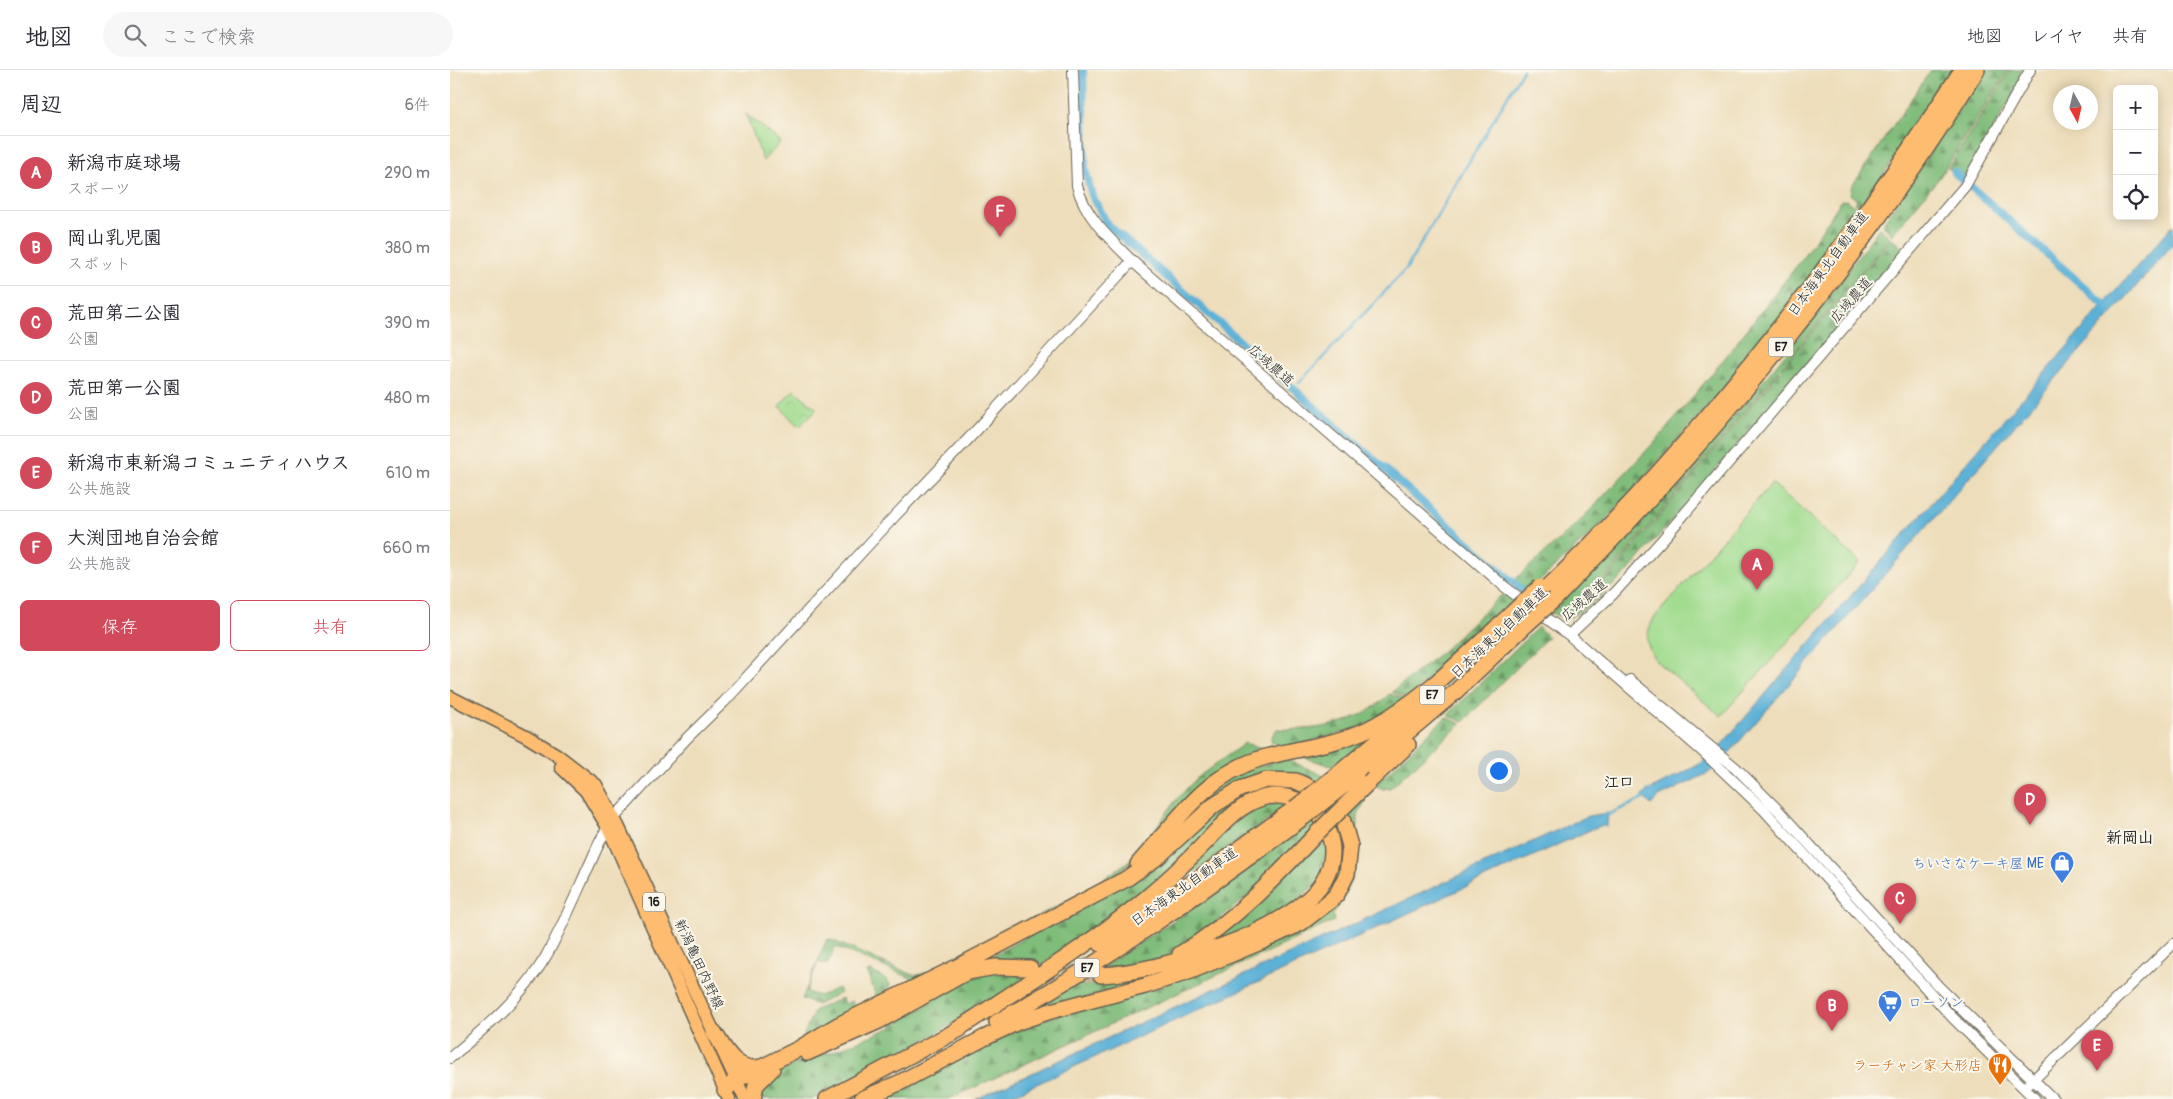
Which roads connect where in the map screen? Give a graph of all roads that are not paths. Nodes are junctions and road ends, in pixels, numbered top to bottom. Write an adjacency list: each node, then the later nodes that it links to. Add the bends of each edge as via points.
1 (1073, 70): 5 (street, 広域農道, via 1075,170 1081,202 1104,234)
2 (1962, 70): 6 (highway, 日本海東北自動車道 / E7, via 1856,228 1779,330 1669,460)
3 (1977, 70): 6 (highway, 日本海東北自動車道 / E7, via 1893,197 1787,340 1677,470)
4 (2030, 70): 8 (street, 広域農道, via 1965,186 1663,539 1614,593)
5 (1132, 261): 8 (street, 広域農道, via 1505,587); 14 (street)
6 (1548, 589): 7 (highway, 日本海東北自動車道 / E7)
7 (1519, 619): 9 (highway, 日本海東北自動車道 / E7); 12 (highway, 日本海東北自動車道 / E7); 15 (highway, via 1368,729 1336,742 1257,760 1219,779 1196,797 1140,862)
8 (1569, 635): 11 (street)
9 (1514, 637): 12 (highway, 日本海東北自動車道 / E7, via 1454,693); 17 (highway, bridge, via 1478,678 1318,832 1263,890 1194,946)
10 (450, 697): 14 (main road, 新潟亀田内野線 / 16, via 526,736 596,785)
11 (1727, 768): 24 (street, via 1779,811 1939,987); 25 (street, via 1953,1018)
12 (1350, 772): 13 (highway, 日本海東北自動車道 / E7, bridge)
13 (1300, 812): 21 (highway, 日本海東北自動車道 / E7, via 1130,926); 29 (highway, 日本海東北自動車道 / E7, via 1212,885 1089,967 995,1024)
14 (611, 822): 20 (main road, 新潟亀田内野線 / 16); 22 (street, via 544,959 494,1020); 26 (main road, 新潟亀田内野線 / 16)
15 (1112, 886): 23 (highway, via 838,1025); 30 (highway, via 1159,856 1222,799 1266,780 1296,781 1324,794 1342,818 1349,836 1349,866 1337,894 1322,909 1287,930 1168,979 1018,1022)
16 (2173, 944): 24 (street)
17 (1162, 965): 19 (highway); 21 (highway, via 1247,935 1290,913 1308,899 1323,881 1332,857 1331,838 1314,809 1288,797 1270,796 1251,802 1229,817 1174,873 1111,925)
18 (1030, 968): 23 (highway, via 996,967 967,972 879,1021)
19 (1101, 975)
20 (714, 1032): 23 (highway, via 729,1055 744,1067); 26 (main road, 新潟亀田内野線 / 16)
21 (952, 1033): 28 (highway, 日本海東北自動車道 / E7)
22 (450, 1058)
23 (771, 1067): 26 (highway); 27 (highway, via 756,1085)
24 (2034, 1080): 25 (street); 32 (street)
25 (2025, 1088): 31 (street)
26 (735, 1091)
27 (753, 1099)
28 (827, 1099)
29 (856, 1099)
30 (862, 1099)
31 (2035, 1099)
32 (2053, 1099)

